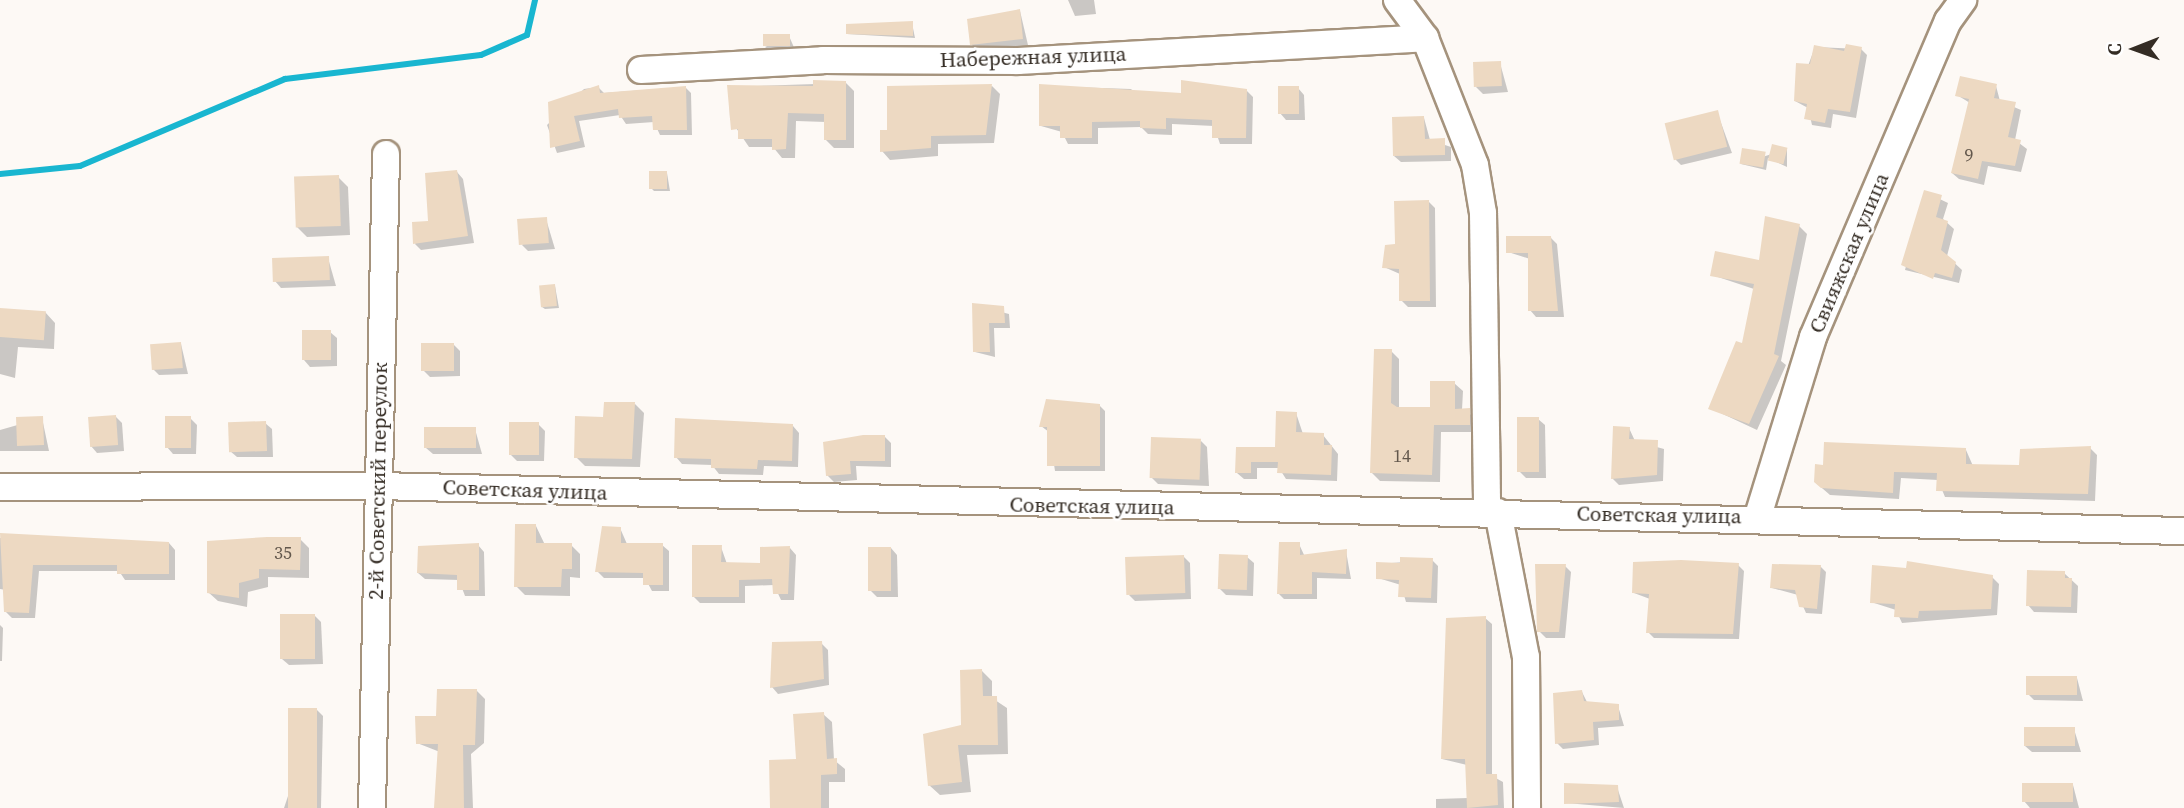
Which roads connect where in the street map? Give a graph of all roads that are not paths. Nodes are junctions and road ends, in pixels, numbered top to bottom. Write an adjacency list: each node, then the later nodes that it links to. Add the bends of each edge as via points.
1 (1397, 0): 3 (street)
2 (1963, 0): 9 (street, Свияжская улица, via 1948,21 1813,337)
3 (1425, 38): 4 (street, Набережная улица, via 1018,61 824,60); 8 (street, via 1475,165 1483,213)
4 (641, 70)
5 (386, 154): 6 (street, 2-й Советский переулок)
6 (378, 486): 7 (street, Советская улица); 8 (street, Советская улица); 11 (street, 2-й Советский переулок)
7 (0, 487)
8 (1492, 512): 9 (street, Советская улица); 12 (street, via 1526,657)
9 (1758, 516): 10 (street, Советская улица)
10 (2184, 531)
11 (372, 808)
12 (1527, 808)

